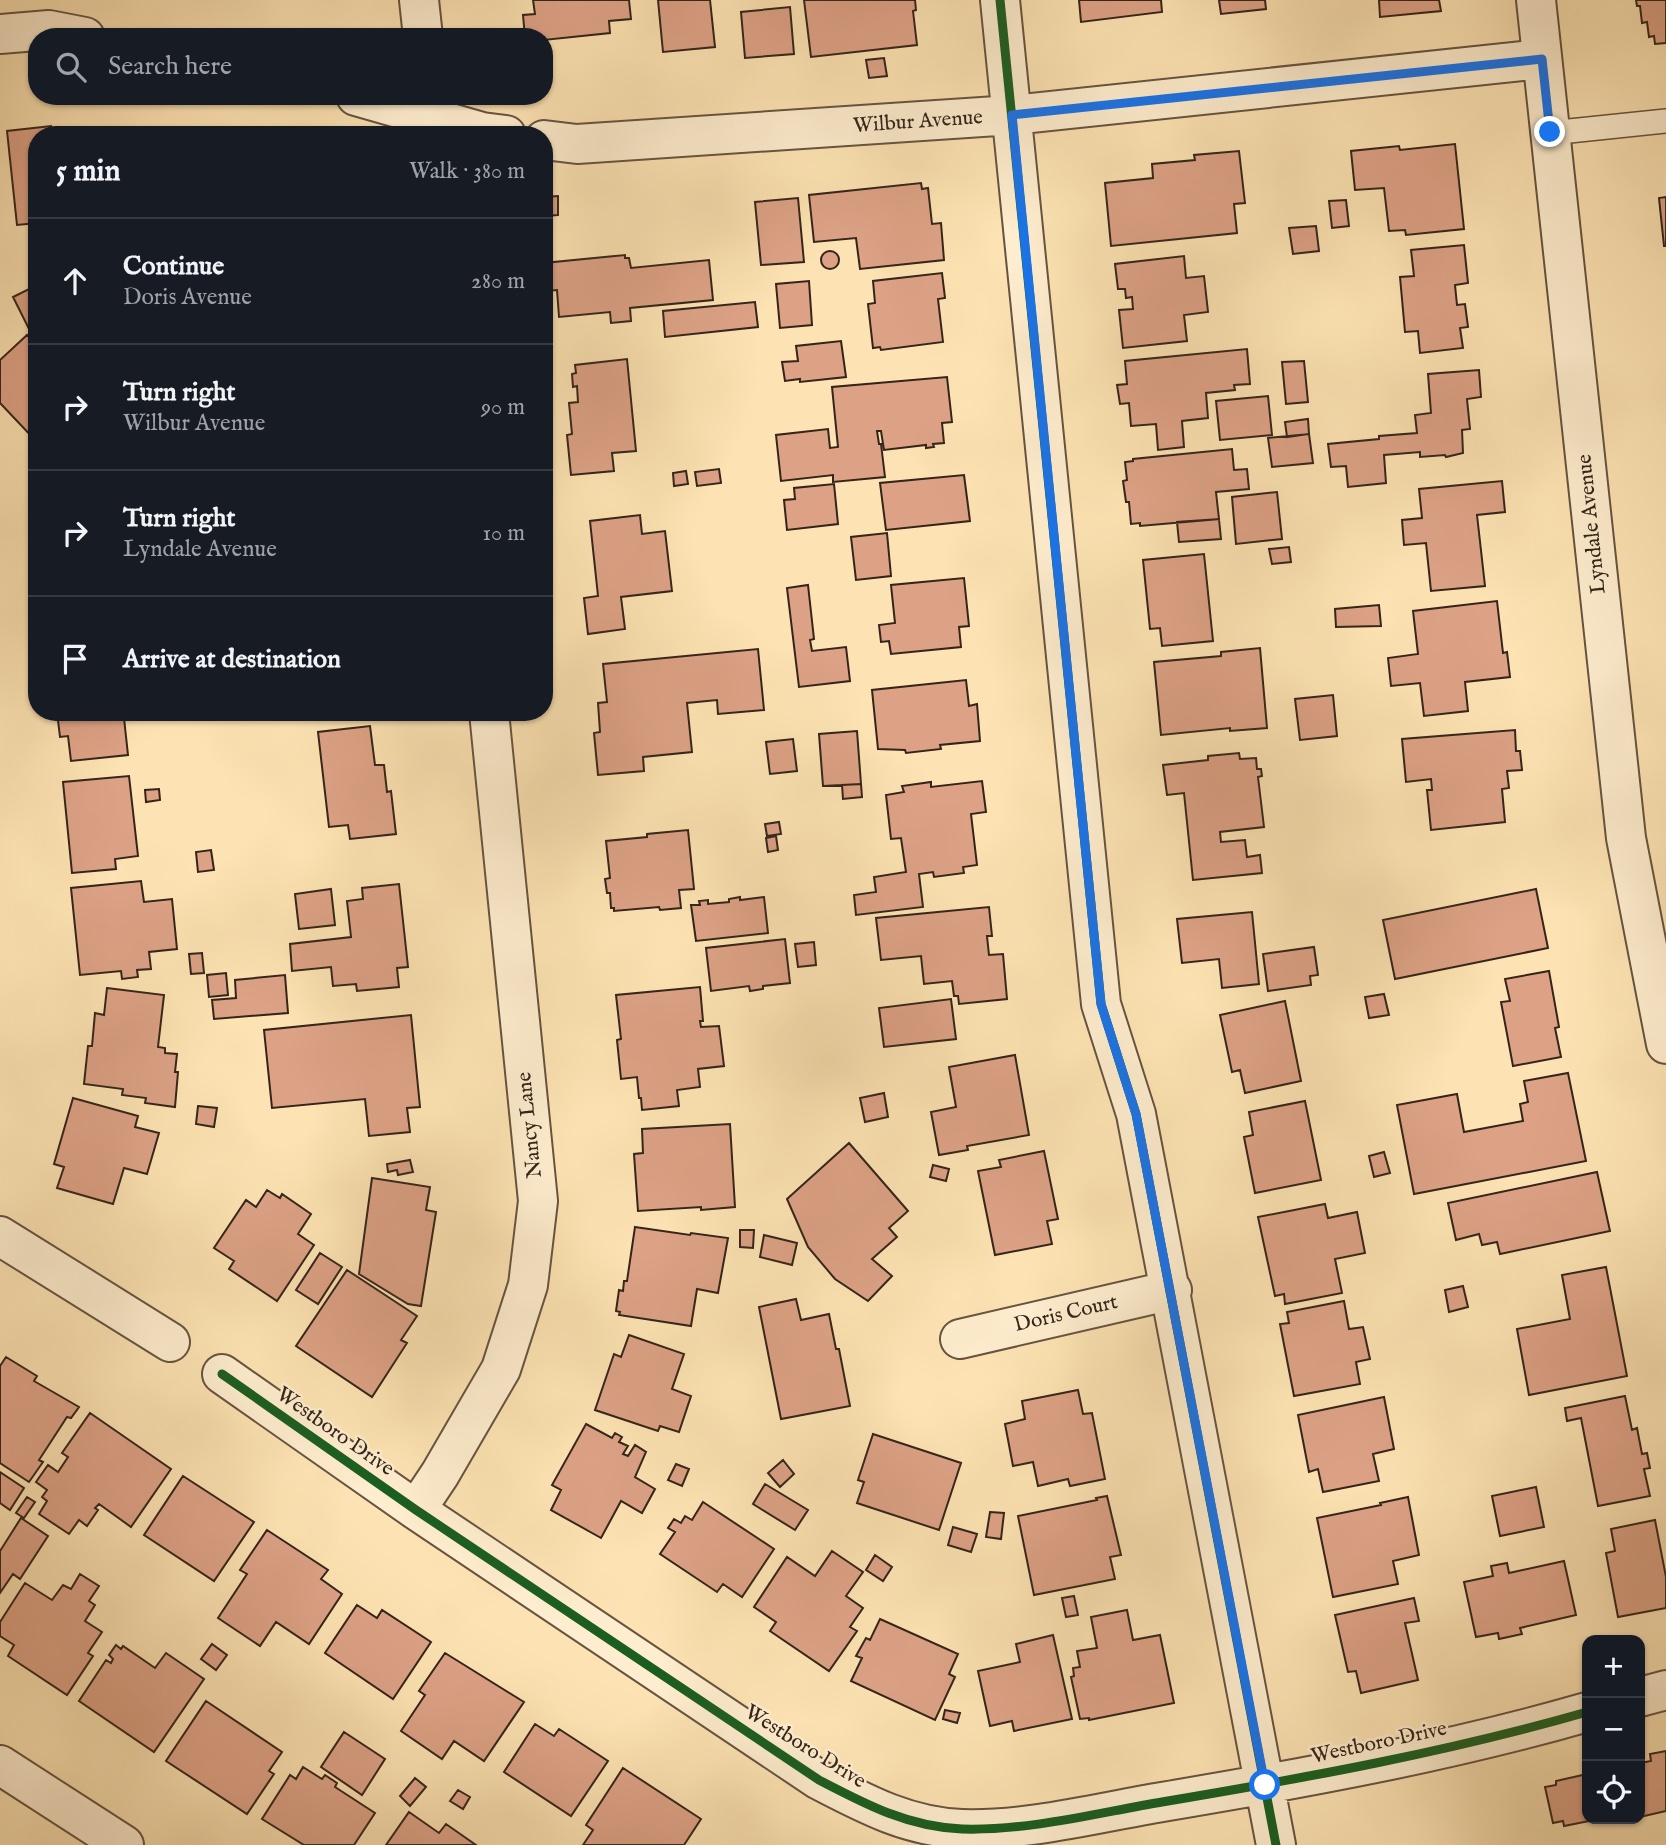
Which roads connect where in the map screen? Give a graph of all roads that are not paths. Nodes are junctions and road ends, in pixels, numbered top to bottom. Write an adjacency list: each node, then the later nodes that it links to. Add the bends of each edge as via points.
1 (419, 0): 4 (street)
2 (1000, 0): 9 (street)
3 (1536, 0): 7 (street, Lyndale Avenue)
4 (421, 28)
5 (28, 32): 6 (street)
6 (0, 34)
7 (1542, 59): 9 (street, Wilbur Avenue); 13 (street, Lyndale Avenue)
8 (389, 105): 10 (street)
9 (1012, 115): 14 (street, Wilbur Avenue, via 577,144); 18 (street, via 1101,1004 1136,1114)
10 (430, 116): 12 (street)
11 (1666, 121): 13 (lane)
12 (462, 126)
13 (1550, 132): 16 (street, Lyndale Avenue, via 1626,838)
14 (553, 141)
15 (490, 721): 22 (street, Nancy Lane, via 538,1201 528,1285 501,1369)
16 (1664, 1024)
17 (0, 1236): 20 (street)
18 (1172, 1290): 19 (street, Doris Court); 27 (street)
19 (960, 1339)
20 (170, 1342)
21 (222, 1374): 22 (street, Westboro Drive)
22 (416, 1510): 28 (street, Westboro Drive, via 819,1780)
23 (1666, 1690): 24 (street)
24 (1645, 1696)
25 (1582, 1713): 27 (street, Westboro Drive, via 1504,1736)
26 (0, 1765): 29 (street)
27 (1265, 1785): 28 (street, Westboro Drive, via 1025,1826); 30 (street)
28 (918, 1834)
29 (124, 1845)
30 (1276, 1845)

